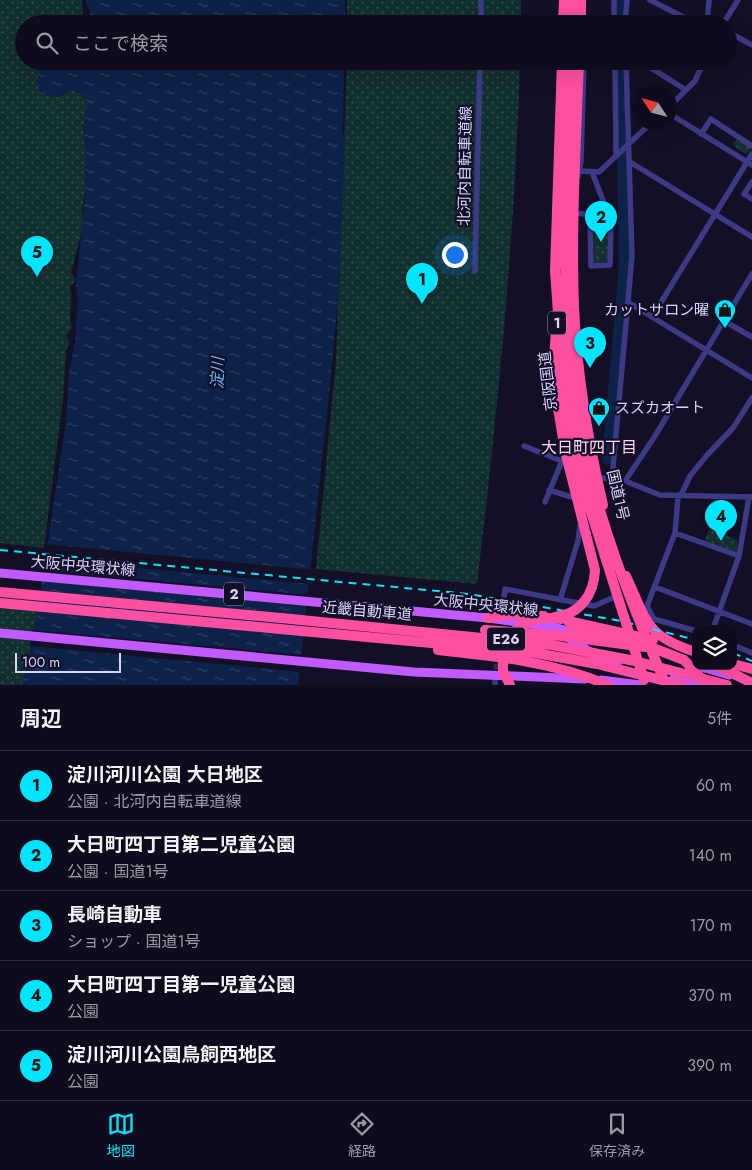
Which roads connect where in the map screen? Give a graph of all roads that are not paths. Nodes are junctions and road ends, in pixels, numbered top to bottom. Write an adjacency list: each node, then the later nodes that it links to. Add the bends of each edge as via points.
1 (481, 0): 11 (street)
2 (564, 0): 12 (highway)
3 (573, 0): 13 (highway)
4 (581, 0): 14 (highway)
5 (586, 0): 15 (street)
6 (614, 0): 16 (street)
7 (627, 0): 17 (street)
8 (650, 0): 18 (street)
9 (709, 0): 19 (street)
10 (738, 0): 20 (street)
11 (481, 15)
12 (563, 15)
13 (572, 15)
14 (580, 15)
15 (585, 15)
16 (614, 15)
17 (626, 15)
18 (679, 15)
19 (708, 15)
20 (729, 15)
21 (737, 37): 22 (street)
22 (752, 45)
23 (480, 70): 50 (street, 北河内自転車道線)
24 (562, 70): 53 (highway, 京阪国道 / 1, bridge)
25 (571, 70): 74 (highway, 京阪国道 / 1, bridge, via 564,271 568,344 584,454)
26 (579, 70): 43 (highway, 1)
27 (583, 70): 43 (street)
28 (615, 70): 39 (street)
29 (626, 70): 37 (street)
30 (654, 70): 32 (street)
31 (700, 70): 32 (street)
32 (686, 90): 33 (street)
33 (677, 99)
34 (677, 118): 36 (street)
35 (643, 130): 37 (street)
36 (702, 134): 38 (street, via 711,119); 42 (street)
37 (628, 144): 39 (street); 41 (street)
38 (752, 146)
39 (617, 154): 44 (street, via 599,172)
40 (752, 154): 42 (street)
41 (630, 162): 48 (street); 52 (street, via 632,255)
42 (749, 163): 48 (street)
43 (578, 166): 44 (street); 47 (highway, 国道1号 / 1)
44 (592, 172): 47 (street, via 611,221 610,265 591,266 590,218 586,214)
45 (752, 182): 46 (street, via 744,194)
46 (752, 199)
47 (574, 214): 62 (highway, 国道1号 / 1, via 576,334)
48 (715, 214): 49 (street); 54 (street)
49 (751, 234)
50 (475, 271)
51 (752, 274): 55 (street)
52 (628, 302): 54 (street); 63 (street)
53 (556, 308): 74 (highway, 京阪国道 / 1, bridge, via 563,383 576,456 594,524); 83 (highway, 1, bridge, via 554,359 558,408 565,451 595,570 593,588 585,601)
54 (652, 318): 57 (street)
55 (724, 321): 56 (street); 57 (street)
56 (752, 337)
57 (706, 351): 58 (street); 64 (street)
58 (752, 378)
59 (752, 398): 67 (street, via 733,428 690,476)
60 (524, 446): 61 (street)
61 (562, 461): 65 (street, via 571,466); 66 (street)
62 (598, 476): 63 (street); 65 (street); 76 (highway, 国道1号 / 1, via 607,519)
63 (612, 478): 64 (street)
64 (625, 481): 67 (street, via 660,495)
65 (583, 482): 69 (street)
66 (549, 490): 69 (street); 70 (street)
67 (678, 497): 68 (street); 71 (street)
68 (751, 497): 72 (street)
69 (580, 499): 78 (street, via 580,531)
70 (545, 502)
71 (675, 533): 72 (street); 75 (street)
72 (739, 556): 81 (street)
73 (0, 572): 82 (main road, 大阪中央環状線 / 2)
74 (617, 576): 101 (highway, 1, bridge); 107 (highway, 京阪国道 / 1, bridge); 109 (highway, 1, bridge)
75 (654, 588): 81 (street); 88 (street, via 647,606 654,619)
76 (632, 589): 78 (street, via 594,606); 92 (highway, 国道1号 / 1, via 654,632 669,643)
77 (0, 592): 86 (highway, 近畿自動車道 / E26, bridge)
78 (560, 600): 80 (street, via 505,589)
79 (0, 603): 90 (highway, 近畿自動車道 / E26, bridge)
80 (503, 606)
81 (719, 612): 84 (street); 85 (street)
82 (488, 618): 83 (highway, 1, via 512,615)
83 (554, 622): 87 (main road, 大阪中央環状線); 111 (main road, via 599,658)
84 (752, 624)
85 (714, 625)
86 (394, 628): 111 (highway, bridge, via 554,635 645,646 684,660); 112 (highway, 近畿自動車道 / E26, bridge, via 574,648)
87 (571, 631): 93 (highway); 96 (main road, 大阪中央環状線)
88 (692, 631)
89 (0, 633): 100 (main road, via 404,671)
90 (318, 633): 105 (highway, bridge, via 509,659 556,668); 110 (highway, 近畿自動車道 / E26, bridge, via 530,652)
91 (737, 647): 95 (street)
92 (692, 652)
93 (692, 653)
94 (692, 653): 103 (highway, bridge, via 663,642 597,627 557,619 537,619 520,626 504,647 503,671)
95 (752, 653)
96 (692, 665)
97 (737, 665): 98 (highway)
98 (749, 669)
99 (722, 670): 102 (highway, bridge)
100 (558, 677): 104 (main road); 106 (main road)
101 (656, 677): 108 (highway, bridge)
102 (752, 682)
103 (510, 685)
104 (598, 685)
105 (608, 685)
106 (640, 685)
107 (646, 685)
108 (666, 685)
109 (675, 685)
110 (682, 685)
111 (704, 685)
112 (727, 685)

